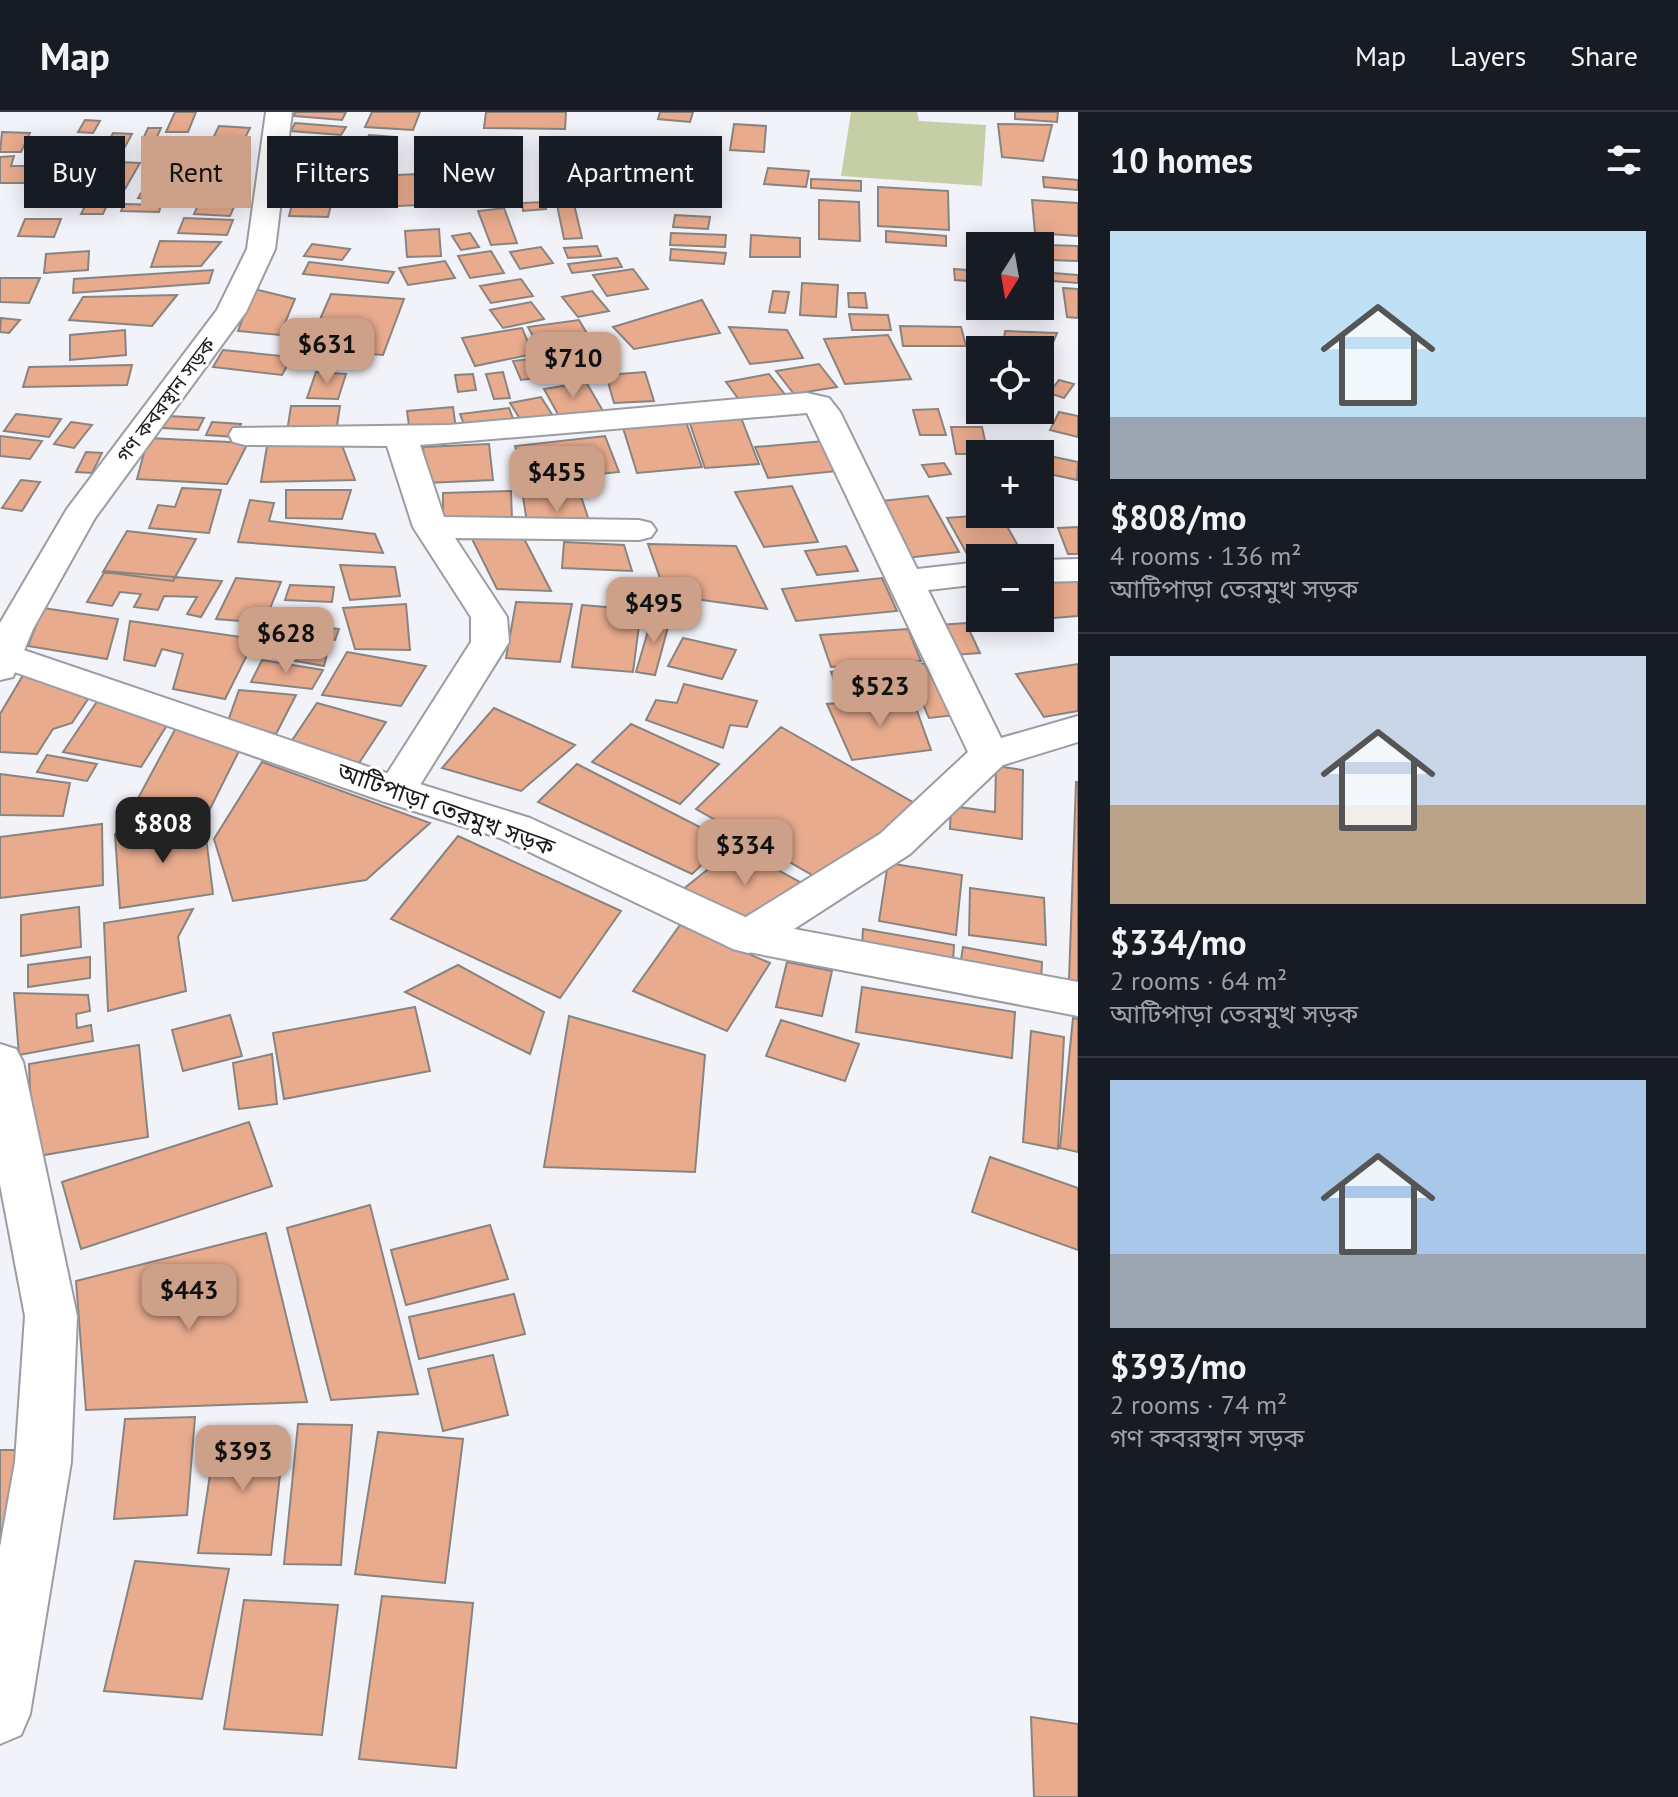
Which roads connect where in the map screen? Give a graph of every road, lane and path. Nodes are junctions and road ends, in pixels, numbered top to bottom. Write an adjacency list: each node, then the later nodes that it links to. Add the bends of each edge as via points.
1 (279, 112): 10 (street, গণ কবরস্থান সড়ক, via 261,249 231,312 79,516)
2 (245, 435): 3 (street)
3 (400, 436): 4 (street); 9 (street, via 818,405)
4 (430, 527): 5 (street); 13 (street, via 489,617 490,642)
5 (639, 530)
6 (1078, 570): 7 (street)
7 (1054, 571)
8 (966, 575): 9 (street)
9 (907, 581): 12 (street)
10 (1, 659): 13 (street, আটিপাড়া তেরমুখ সড়ক)
11 (1078, 729): 12 (street)
12 (989, 755): 14 (street, via 895,844)
13 (396, 791): 14 (street, আটিপাড়া তেরমুখ সড়ক, via 515,828)
14 (748, 937): 15 (street, আটিপাড়া তেরমুখ সড়ক)
15 (1078, 999)
16 (0, 1062): 17 (street, via 51,1316 43,1462)
17 (2, 1702)

